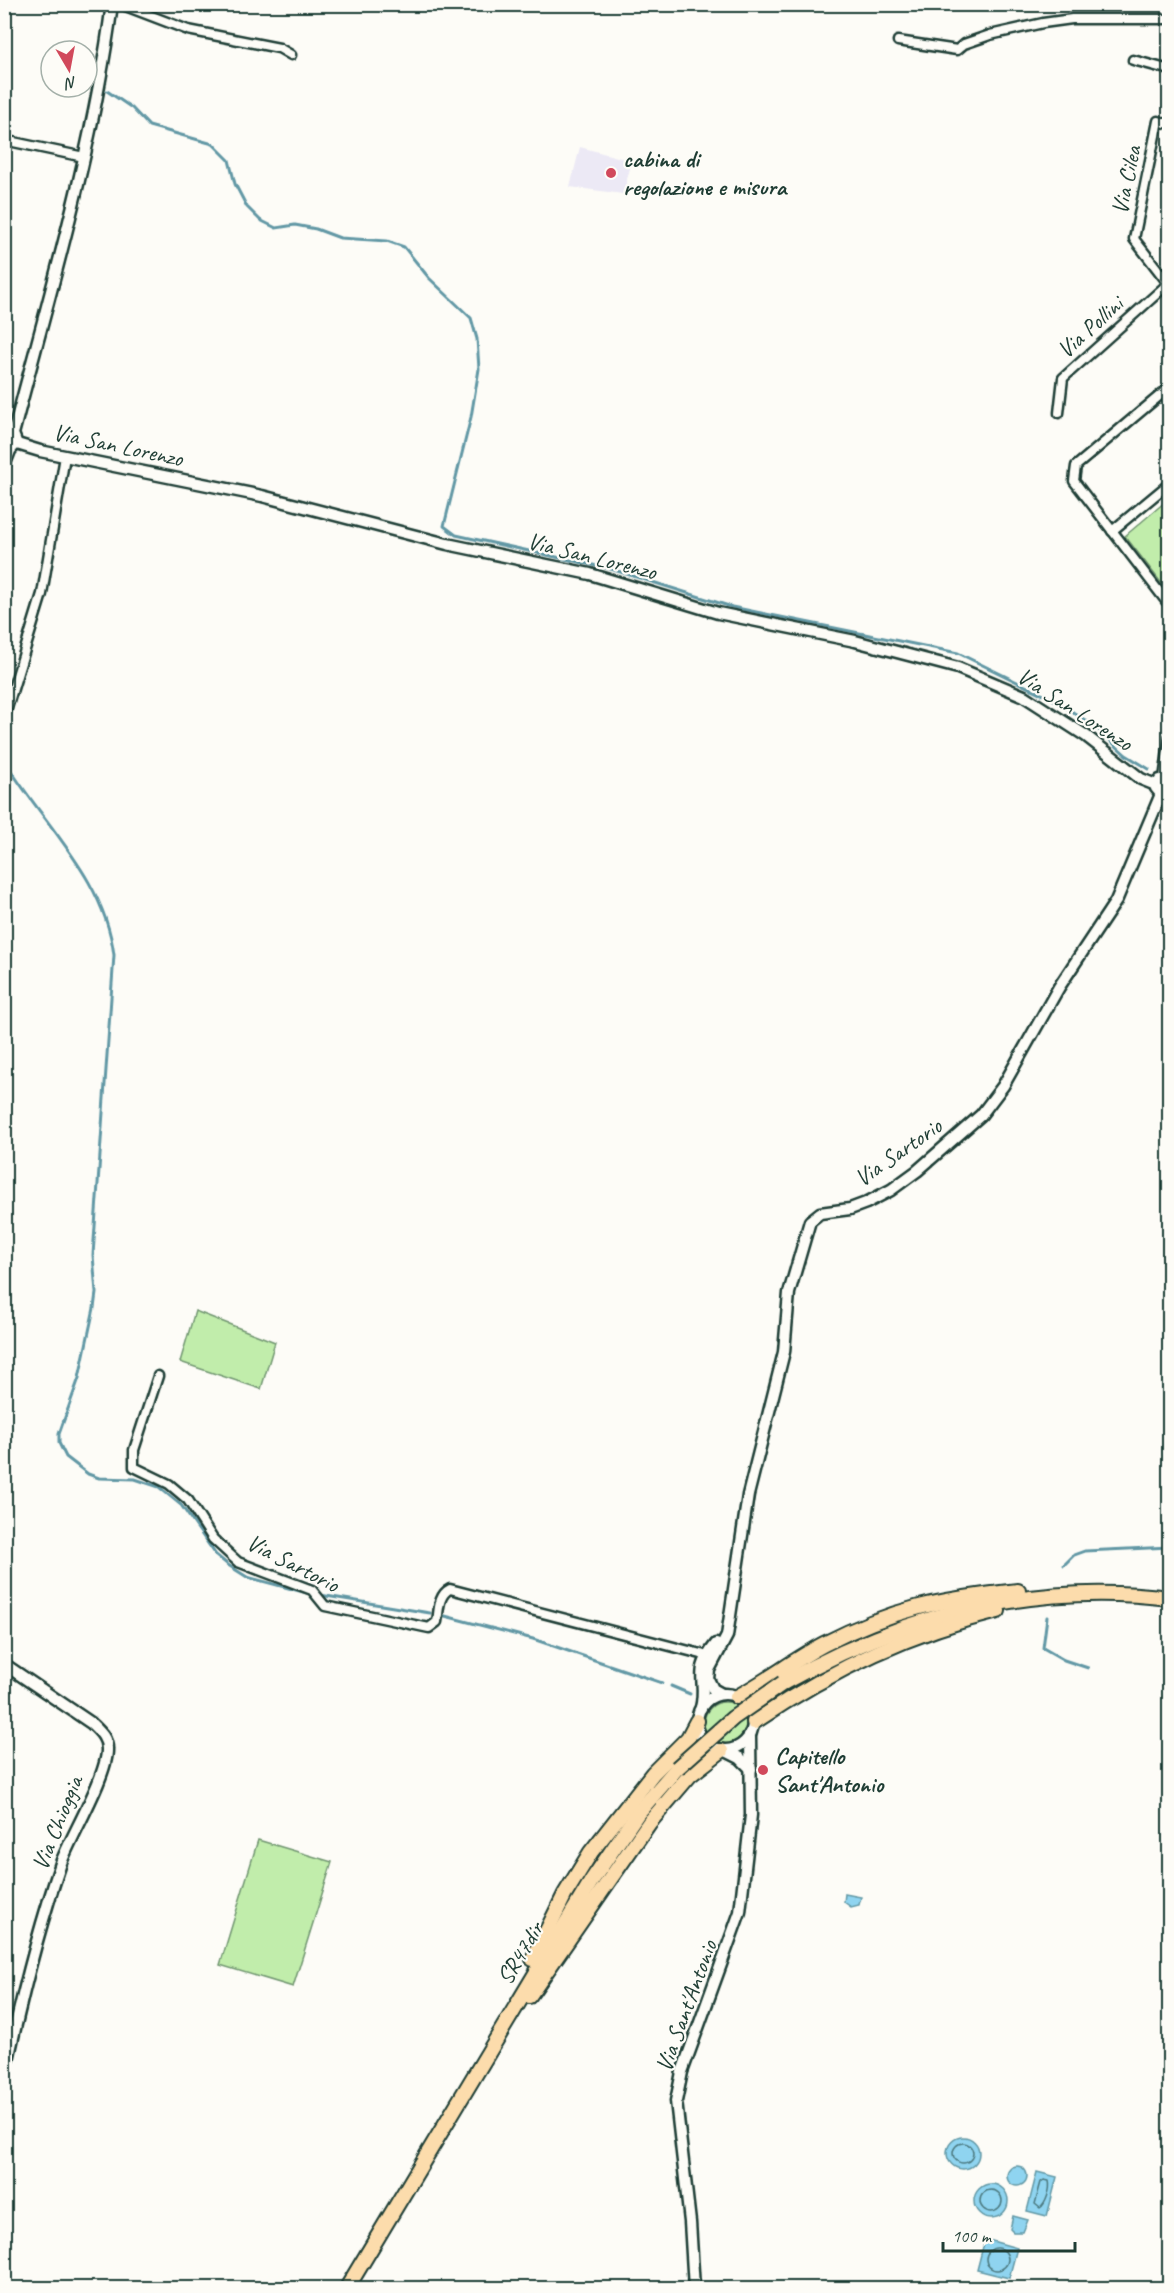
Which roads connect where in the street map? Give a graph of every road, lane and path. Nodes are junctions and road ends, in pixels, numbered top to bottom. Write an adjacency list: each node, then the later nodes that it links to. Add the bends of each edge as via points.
1 (112, 4): 10 (street, via 106,56)
2 (120, 4): 5 (street, via 188,30 279,48)
3 (1170, 20): 4 (street, via 1043,23 964,44 957,50)
4 (898, 41)
5 (291, 55)
6 (1133, 60): 7 (street)
7 (1170, 70)
8 (1170, 124): 11 (street, Via Cilea, via 1158,121 1134,239)
9 (4, 140): 10 (street)
10 (84, 158): 14 (street, via 13,434)
11 (1169, 283): 13 (street, Via Pollini, via 1063,378)
12 (1170, 387): 18 (street, via 1076,466 1073,473 1074,481)
13 (1059, 414)
14 (17, 444): 15 (street, Via San Lorenzo); 16 (street, Via San Lorenzo)
15 (65, 456): 20 (street, via 42,594); 22 (street, Via San Lorenzo, via 262,496 447,544 590,574 718,613 855,641 958,668 1024,696 1142,779)
16 (4, 469)
17 (1170, 483): 18 (street)
18 (1112, 531): 19 (street)
19 (1170, 606)
20 (4, 718)
21 (1170, 736): 22 (street)
22 (1164, 786): 26 (street, Via Sartorio, via 1116,901 1059,987 1003,1086 981,1115 891,1190 866,1203 820,1213 810,1221 789,1293 784,1352 748,1495 730,1621)
23 (158, 1377): 26 (street, Via Sartorio, via 134,1450 134,1467 169,1484 188,1500 213,1539 238,1562 312,1590 325,1606 429,1628 437,1622 441,1598 450,1589)
24 (1103, 1594): 25 (highway, SR47dir); 29 (highway, via 1046,1588 915,1606 825,1644); 31 (highway, via 1000,1611 915,1638 832,1673); 35 (highway, SR47dir / SR47dir, bridge, via 1017,1600 906,1625 783,1683 733,1718 677,1768 617,1840)
25 (1170, 1598)
26 (710, 1658): 28 (street, via 708,1679 713,1689); 30 (street, Via Sartorio, via 701,1668 703,1698)
27 (4, 1664): 36 (street, Via Chioggia, via 91,1723 104,1735 107,1750 44,1915)
28 (722, 1694): 29 (street); 30 (street, via 710,1699)
29 (737, 1697): 31 (street, via 749,1707)
30 (699, 1714): 33 (street, via 698,1729 706,1743); 35 (highway, via 688,1738 633,1797 579,1871)
31 (754, 1722): 32 (street, Via Sant'Antonio)
32 (750, 1737): 33 (street, via 740,1747); 34 (street, Via Sant'Antonio)
33 (724, 1751): 34 (street, via 740,1758); 35 (highway, via 690,1775 648,1823 553,1964)
34 (751, 1769): 38 (street, Via Sant'Antonio, via 751,1815 740,1912 682,2072 676,2101)
35 (491, 2046): 37 (highway, SR47dir / SR47dir)
36 (4, 2079)
37 (347, 2289)
38 (694, 2289)

